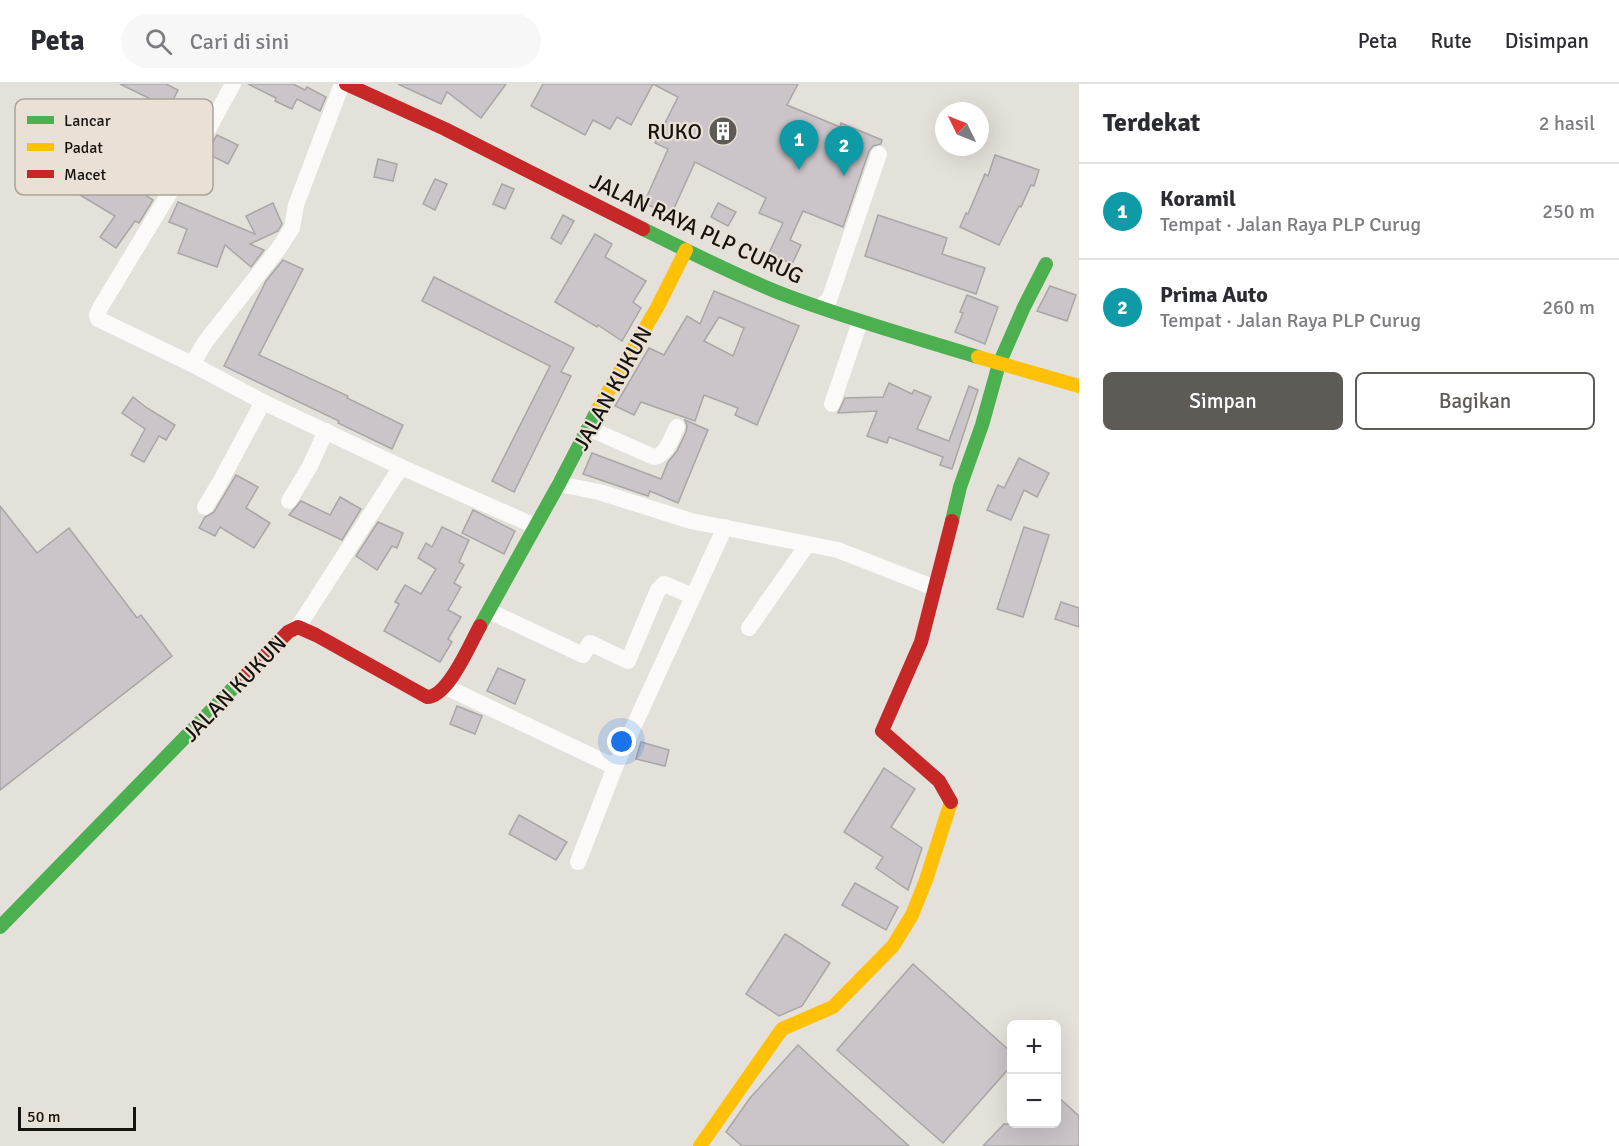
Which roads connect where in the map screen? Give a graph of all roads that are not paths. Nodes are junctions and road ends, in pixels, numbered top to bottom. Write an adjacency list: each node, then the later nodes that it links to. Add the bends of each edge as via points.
1 (233, 84): 3 (street)
2 (344, 84): 6 (street, JALAN RAYA PLP CURUG, via 416,114); 10 (street, via 296,205 292,228)
3 (213, 118)
4 (879, 154): 8 (street, via 828,300)
5 (168, 195): 10 (street, via 97,315 98,319)
6 (686, 250): 8 (street, JALAN RAYA PLP CURUG, via 766,287); 16 (street, JALAN KUKUN)
7 (1046, 264): 11 (street)
8 (821, 306): 9 (street, JALAN RAYA PLP CURUG)
9 (860, 322): 11 (street, JALAN RAYA PLP CURUG); 14 (street)
10 (192, 364): 13 (street)
11 (999, 364): 12 (street, JALAN RAYA PLP CURUG); 25 (street, via 960,487)
12 (1079, 386)
13 (263, 402): 17 (street); 21 (street)
14 (832, 404)
15 (677, 427): 16 (street, via 665,452 654,457)
16 (588, 428): 19 (street, JALAN KUKUN)
17 (326, 431): 18 (street); 20 (street)
18 (401, 467): 22 (street); 28 (street)
19 (559, 484): 22 (street, JALAN KUKUN); 23 (street, via 599,492 673,517)
20 (289, 501)
21 (205, 507)
22 (535, 525): 27 (street, JALAN KUKUN)
23 (725, 527): 24 (street); 26 (street)
24 (807, 545): 25 (street, via 838,550); 29 (street)
25 (935, 588): 34 (street, via 921,642 882,731 939,781 951,803 912,915 881,960 833,1007 782,1029)
26 (693, 596): 27 (street, via 664,584 658,590 628,661 590,643 583,655); 31 (street)
27 (489, 611): 30 (street, JALAN KUKUN)
28 (298, 627): 30 (street, JALAN KUKUN, via 427,697 434,697); 33 (street, JALAN KUKUN, via 277,642)
29 (748, 628)
30 (446, 687): 31 (street)
31 (615, 767): 32 (street)
32 (578, 862)
33 (0, 927)
34 (700, 1146)

